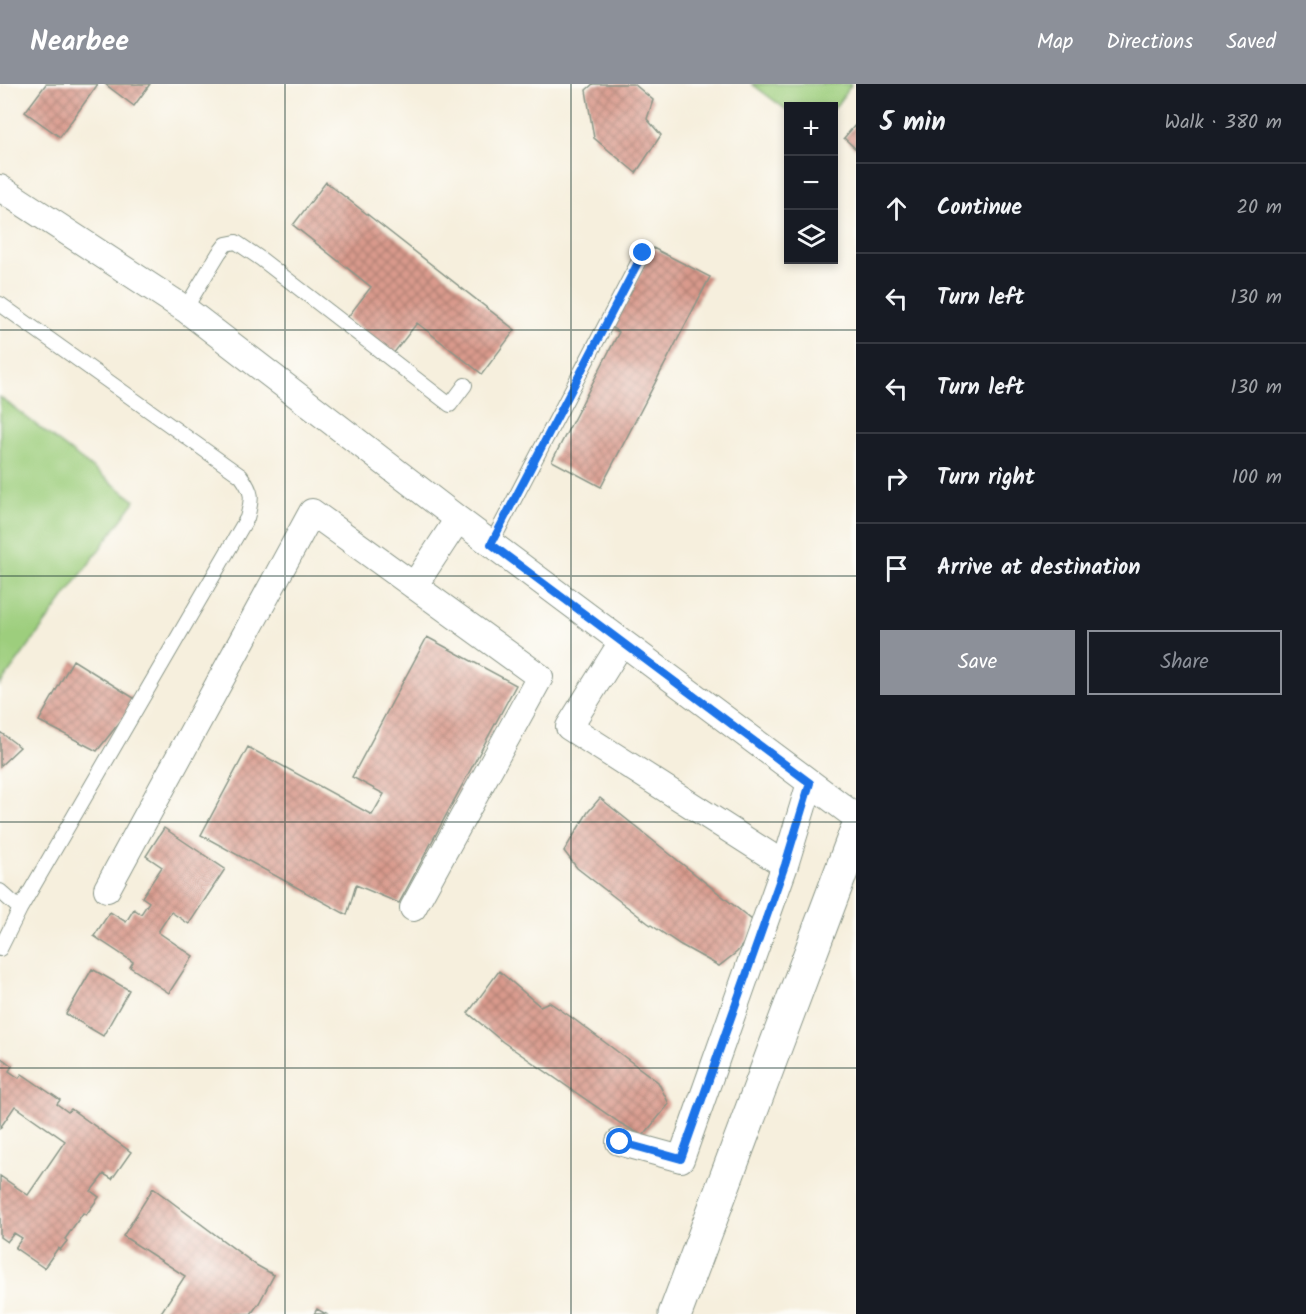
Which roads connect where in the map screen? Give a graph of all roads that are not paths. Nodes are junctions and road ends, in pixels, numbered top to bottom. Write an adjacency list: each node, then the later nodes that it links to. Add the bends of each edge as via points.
1 (0, 188): 4 (street)
2 (643, 253): 7 (lane)
3 (0, 304): 17 (lane, via 241,476 252,498 247,518)
4 (185, 309): 5 (lane, via 219,253 226,244 236,242 450,405); 6 (street)
5 (465, 385)
6 (458, 519): 7 (street); 8 (street)
7 (491, 544): 9 (street)
8 (414, 586): 14 (street, via 312,512); 16 (street, via 540,677)
9 (622, 642): 10 (street); 13 (street, via 569,727)
10 (810, 783): 11 (street); 13 (street)
11 (856, 817)
12 (856, 832): 20 (street)
13 (785, 865): 19 (street, via 681,1159)
14 (107, 889)
15 (0, 891): 17 (lane)
16 (413, 908)
17 (20, 909): 18 (lane)
18 (0, 949)
19 (620, 1142)
20 (675, 1314)

